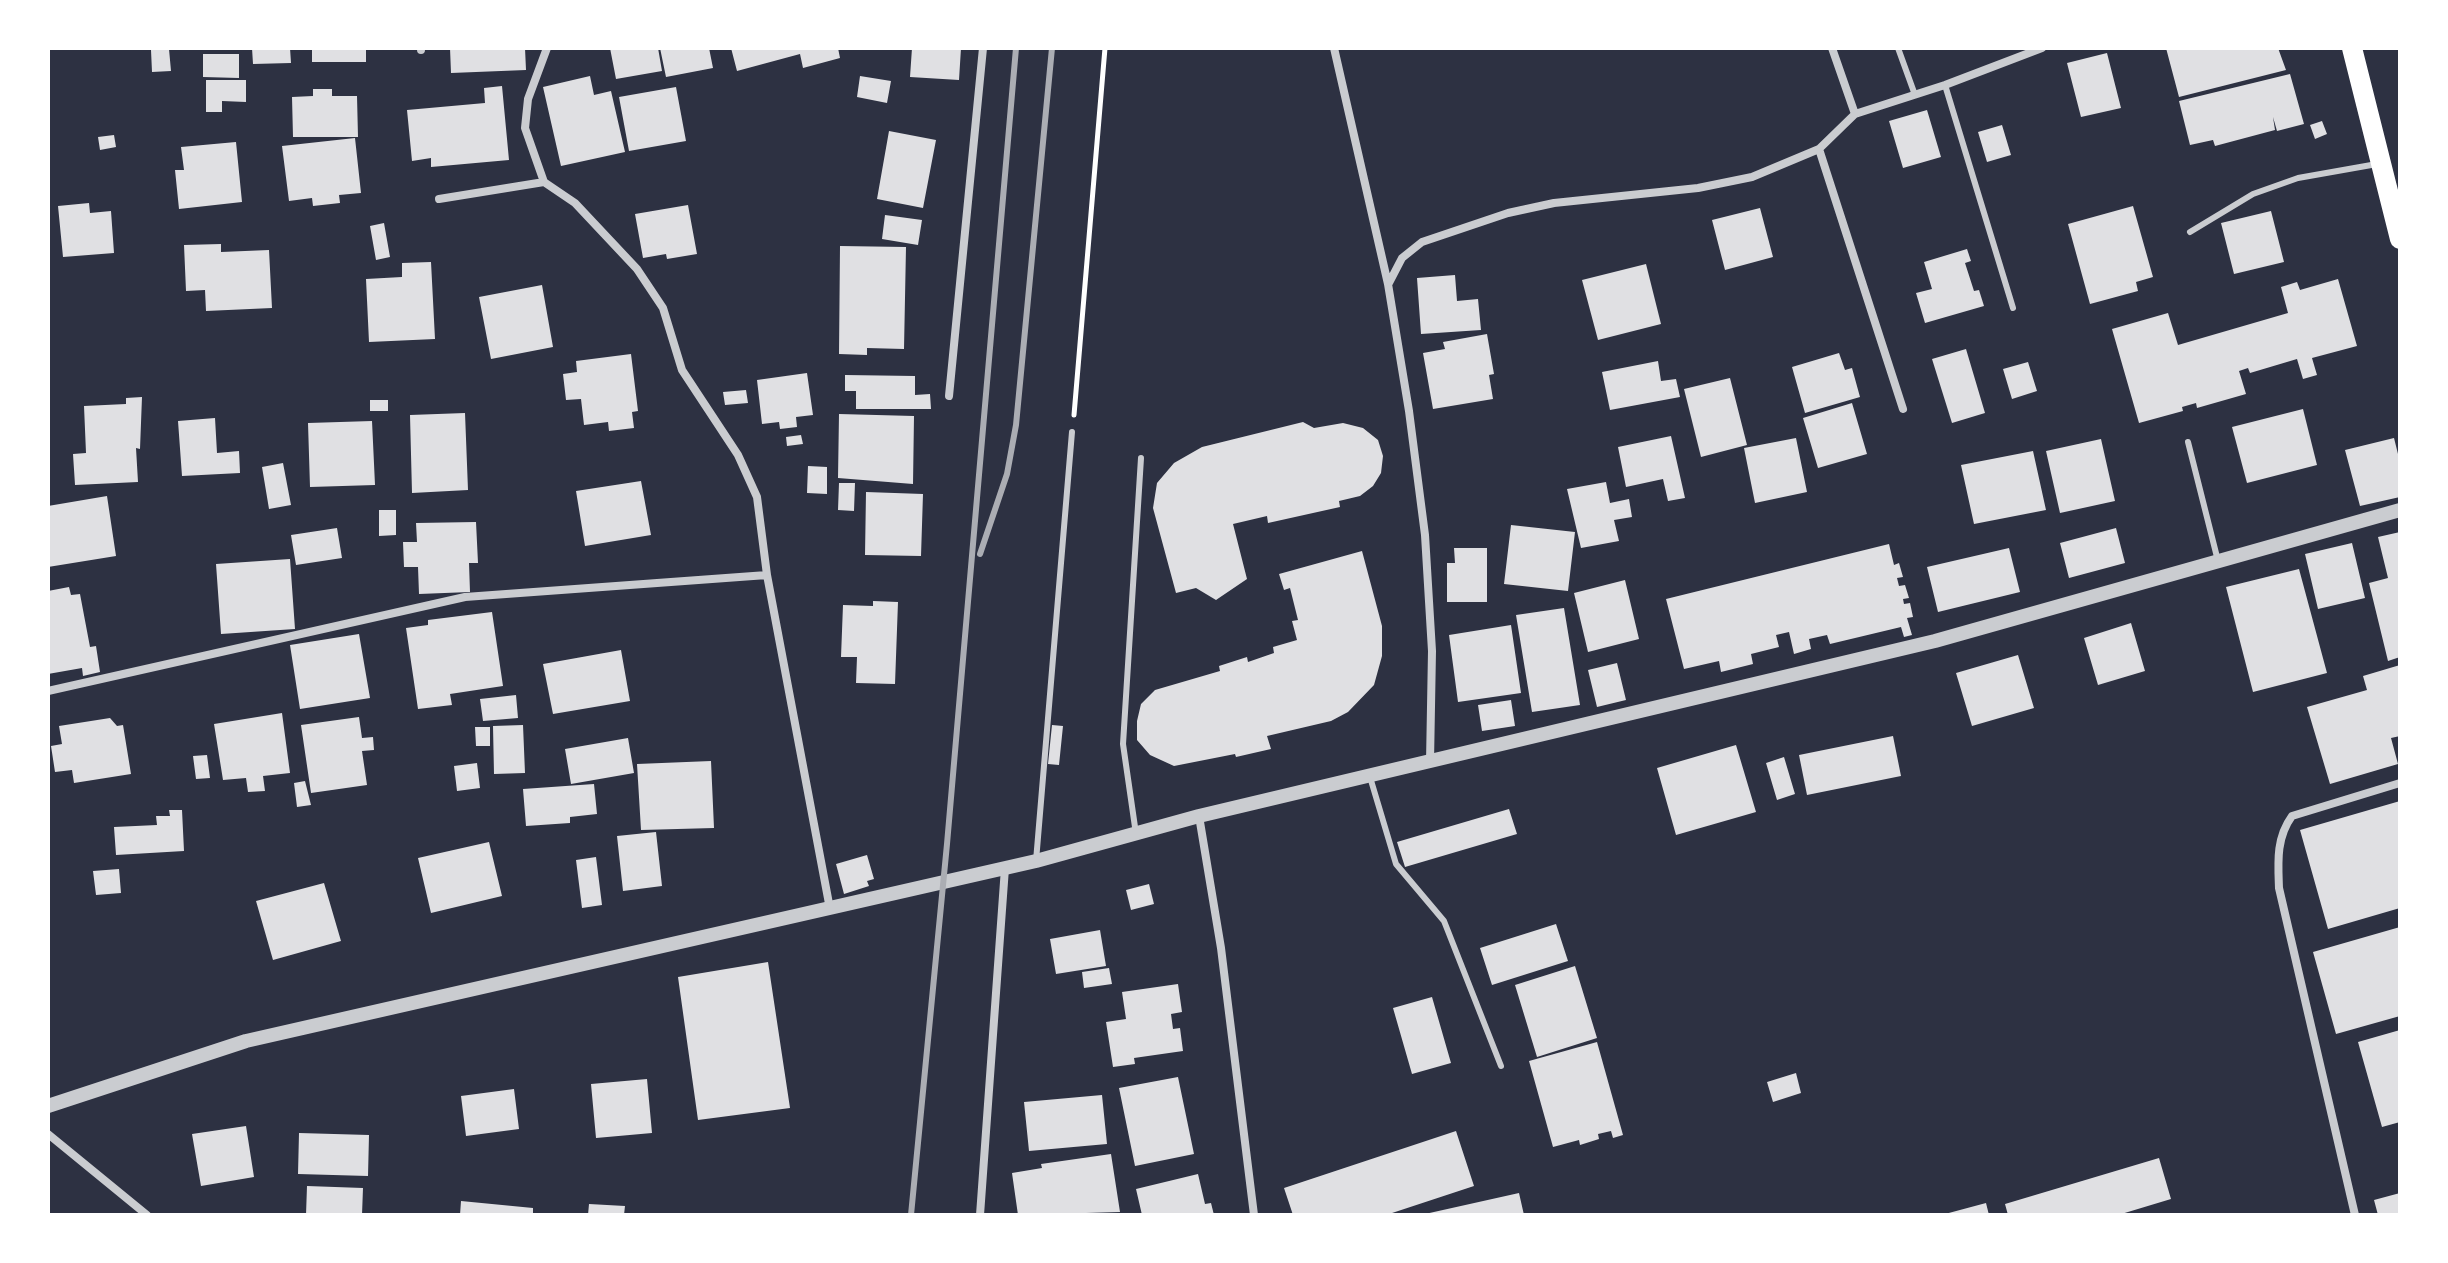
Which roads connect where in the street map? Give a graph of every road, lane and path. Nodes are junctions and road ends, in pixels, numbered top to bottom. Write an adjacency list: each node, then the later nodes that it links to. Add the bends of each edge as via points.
1 (547, 48): 14 (street, via 528,99 525,128)
2 (983, 48): 20 (street)
3 (1105, 48): 22 (path)
4 (1334, 48): 18 (street)
5 (1832, 48): 11 (street)
6 (1898, 48): 10 (lane)
7 (2042, 48): 9 (street)
8 (2352, 48): 13 (main road)
9 (1945, 85): 10 (street); 19 (lane)
10 (1915, 95): 11 (street)
11 (1855, 114): 12 (street)
12 (1819, 149): 18 (street, via 1752,177 1508,213 1422,242 1402,258); 21 (street)
13 (2381, 163): 16 (lane, via 2298,178 2253,194); 17 (main road)
14 (544, 182): 15 (street); 27 (street, via 575,203 637,269 663,308 682,370 738,455 757,497)
15 (439, 199)
16 (2190, 232)
17 (2400, 239)
18 (1388, 284): 29 (street, via 1425,535 1432,651)
19 (2013, 308)
20 (949, 396)
21 (1903, 409)
22 (1072, 432): 34 (lane)
23 (2188, 442): 26 (lane)
24 (1141, 458): 33 (lane, via 1123,744)
25 (2400, 510): 26 (street)
26 (2218, 561): 29 (street, via 1935,641)
27 (767, 575): 28 (street, via 465,597); 36 (street)
28 (48, 691)
29 (1430, 763): 30 (street)
30 (1370, 777): 32 (street); 37 (lane, via 1396,864 1444,921)
31 (2400, 783): 43 (street, via 2292,816 2278,849 2279,888)
32 (1199, 816): 33 (street); 42 (street)
33 (1136, 834): 34 (street)
34 (1036, 861): 35 (street)
35 (1005, 868): 36 (street); 41 (street)
36 (830, 909): 38 (street, via 246,1041)
37 (1501, 1066)
38 (48, 1106)
39 (48, 1134): 40 (street)
40 (147, 1215)
41 (980, 1215)
42 (1254, 1215)
43 (2355, 1215)

